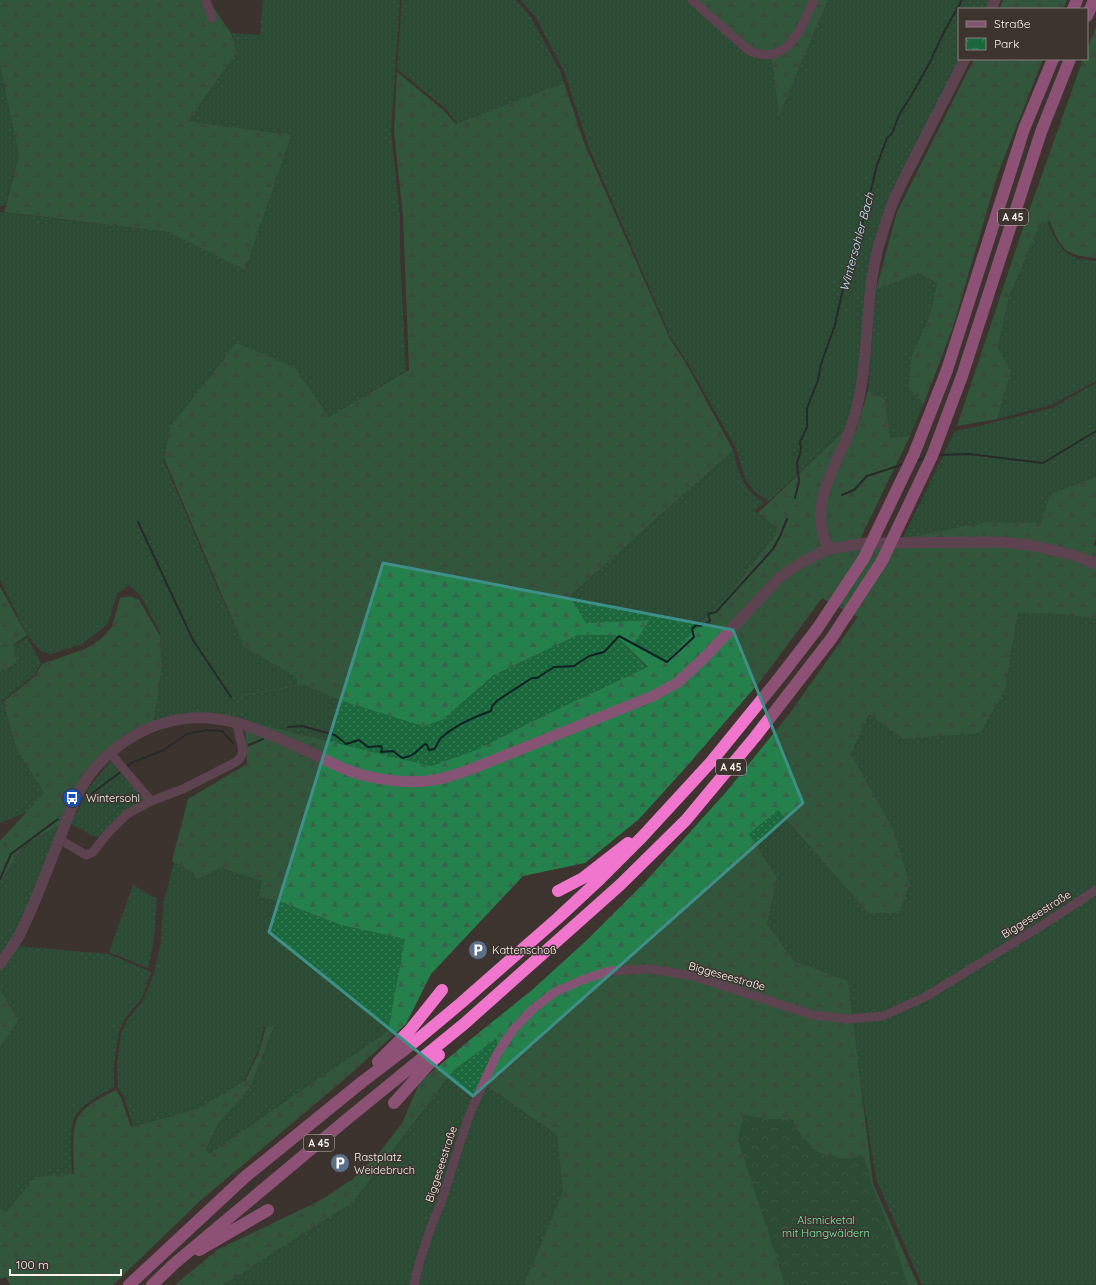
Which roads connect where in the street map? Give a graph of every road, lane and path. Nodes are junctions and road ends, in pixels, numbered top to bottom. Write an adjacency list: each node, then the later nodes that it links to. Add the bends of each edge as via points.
1 (206, 0): 6 (street)
2 (692, 0): 3 (street, via 748,50 764,56 787,47 797,36)
3 (814, 0)
4 (1094, 0): 5 (highway)
5 (1088, 14)
6 (212, 18)
7 (964, 60): 10 (street, via 894,199 876,258 861,390 848,436 830,474 821,502 823,535)
8 (1053, 60): 15 (highway, A 45, bridge, via 1024,129 947,370 914,454 864,558 818,629 780,677 711,762)
9 (1070, 60): 21 (highway, A 45, bridge, via 1041,132 962,376 932,456 882,561 830,639 755,737 686,820 620,885)
10 (829, 549): 11 (street, via 866,543 999,542 1030,545 1076,556); 12 (street, via 780,577 677,683 640,702 441,779 404,782 370,777 270,734)
11 (1096, 564)
12 (232, 722): 13 (street, via 194,718 171,721 152,726); 14 (street, via 243,749 240,759 183,789)
13 (110, 753): 14 (street); 16 (street, via 94,769 82,787)
14 (151, 801): 16 (street, via 127,814 93,852 86,855)
15 (642, 837): 18 (highway, via 624,844 583,878); 22 (highway, A 45, via 513,958 412,1044)
16 (59, 839): 19 (street, via 17,940)
17 (1096, 890): 28 (street, Biggeseestraße, via 925,997 883,1016 848,1019 813,1015 693,976 649,969 609,971 555,992 533,1009 513,1030 497,1054 470,1113 420,1260)
18 (558, 891)
19 (0, 964)
20 (442, 990): 22 (highway, via 410,1030 368,1071)
21 (464, 1024): 23 (highway, via 447,1048); 25 (highway, A 45)
22 (362, 1082): 26 (highway, A 45, via 246,1177)
23 (394, 1103)
24 (268, 1210): 25 (highway)
25 (175, 1263): 27 (highway, A 45)
26 (129, 1285)
27 (152, 1285)
28 (414, 1285)

